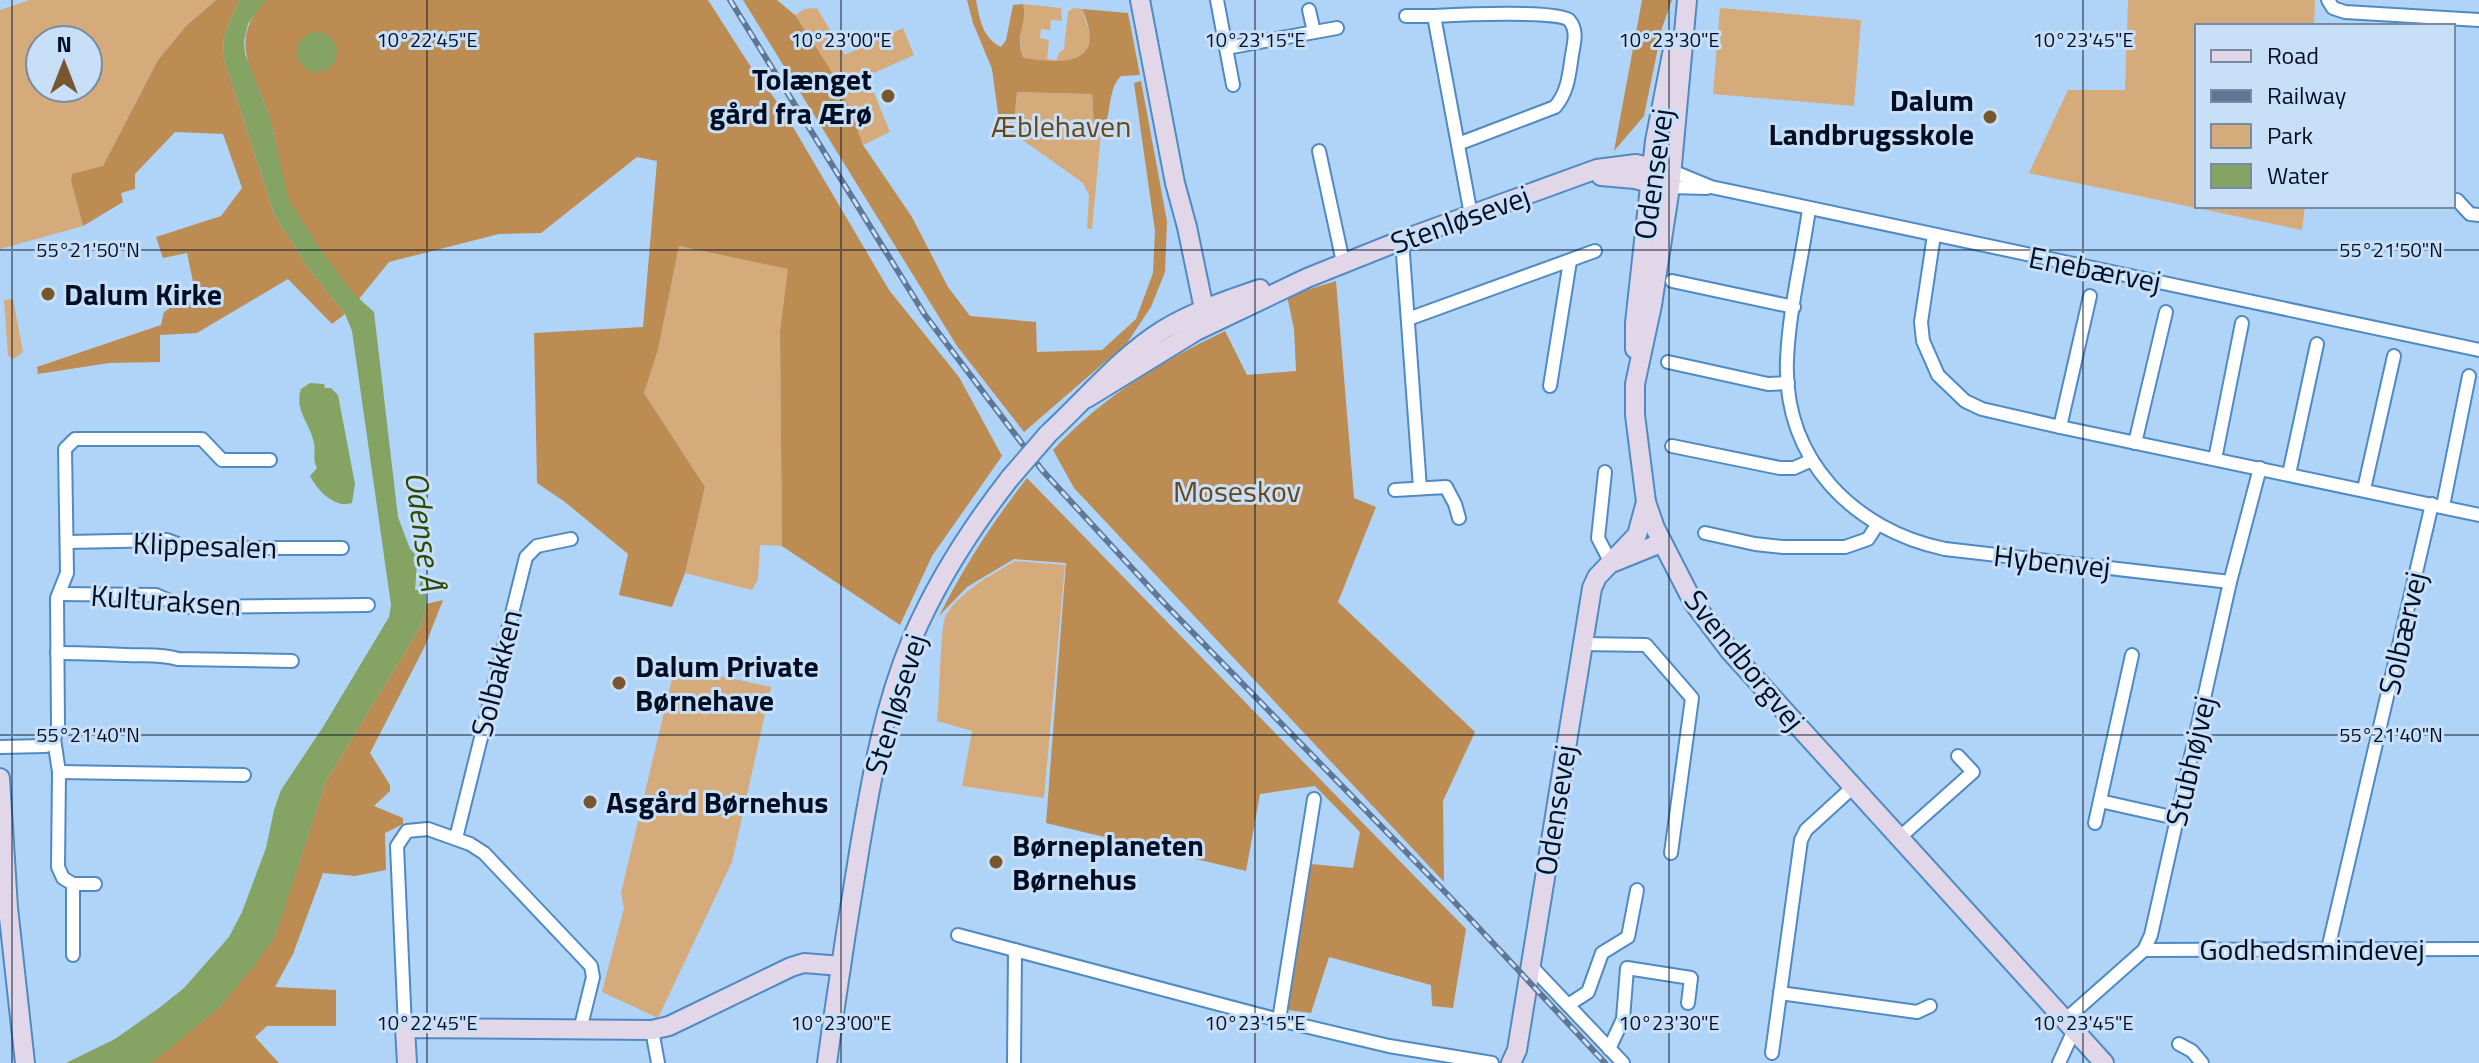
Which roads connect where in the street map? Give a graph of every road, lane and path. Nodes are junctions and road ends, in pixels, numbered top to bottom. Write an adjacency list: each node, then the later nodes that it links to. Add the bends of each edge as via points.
1 (1140, 0): 30 (street)
2 (1217, 0): 12 (street)
3 (2331, 4): 9 (street, via 2345,12)
4 (1686, 7): 16 (street, Odensevej); 16 (street, Odensevej, via 1667,75)
5 (1309, 10): 11 (street)
6 (1406, 16): 7 (street)
7 (1434, 16): 14 (street); 14 (street, via 1563,16 1575,34 1565,95 1555,107)
8 (2479, 20): 9 (street)
9 (2401, 21)
10 (1337, 28): 11 (street)
11 (1314, 32): 12 (street)
12 (1226, 48): 13 (street)
13 (1233, 85)
14 (1458, 144): 19 (street)
15 (1319, 151): 25 (street)
16 (1661, 177): 18 (street, Enebærvej); 19 (street, Stenløsevej, via 1636,164 1612,167); 39 (street, Odensevej, via 1635,323); 39 (street, Svendborgvej, via 1650,269 1652,305)
17 (2455, 200): 20 (street)
18 (1809, 209): 21 (street, Enebærvej); 28 (street, Hybenvej)
19 (1471, 215): 22 (street, Stenløsevej)
20 (2479, 215)
21 (1934, 235): 34 (street, Enebærvej); 41 (street, via 1921,322 1938,375 1965,401 1982,409)
22 (1402, 240): 25 (street, Stenløsevej); 31 (street)
23 (1595, 251): 24 (street)
24 (1570, 261): 31 (street); 40 (street)
25 (1343, 262): 30 (street, Stenløsevej)
26 (1672, 281): 28 (street)
27 (2090, 296): 41 (street)
28 (1794, 307): 38 (street, Hybenvej)
29 (2166, 312): 42 (street)
30 (1201, 317): 97 (street, Stenløsevej, bridge, via 1133,362 1048,434 972,529 939,583 912,640 882,728)
31 (1408, 319): 50 (street)
32 (2242, 323): 44 (street)
33 (2317, 344): 49 (street)
34 (2479, 350)
35 (2394, 356): 51 (street)
36 (1668, 362): 38 (street, via 1768,384)
37 (2469, 376): 54 (street, Solbærvej)
38 (1788, 383): 46 (street, Hybenvej, via 1792,411)
39 (1635, 384): 53 (street, Svendborgvej)
40 (1550, 386)
41 (2060, 427): 42 (street)
42 (2135, 443): 44 (street)
43 (1672, 446): 46 (street, via 1780,468)
44 (2215, 459): 47 (street)
45 (270, 460): 60 (street, via 222,460 202,439 75,439 65,449)
46 (1812, 460): 57 (street, Hybenvej, via 1829,485)
47 (2260, 468): 49 (street); 64 (street, Stubhøjvej)
48 (1605, 472): 63 (street, via 1598,538)
49 (2289, 474): 51 (street)
50 (1420, 488): 52 (street); 56 (street, via 1446,487)
51 (2364, 489): 54 (street)
52 (1395, 490)
53 (1646, 502): 61 (street, Svendborgvej); 63 (street, Odensevej, via 1637,535)
54 (2437, 505): 55 (street); 92 (street, Solbærvej)
55 (2479, 515)
56 (1459, 518)
57 (1877, 525): 58 (street, via 1868,539 1845,547 1769,546); 64 (street, Hybenvej, via 1945,549)
58 (1705, 533)
59 (571, 539): 84 (street, Solbakken, via 537,546 526,557)
60 (67, 542): 62 (street, Klippesalen, via 167,540 188,548); 65 (street, via 67,573)
61 (1661, 543): 63 (street); 77 (street, Svendborgvej, via 1711,627)
62 (342, 548)
63 (1611, 563): 67 (street, Odensevej, via 1592,588)
64 (2230, 582): 80 (street, Stubhøjvej)
65 (59, 594): 66 (street, Kulturaksen, via 156,595 183,607); 68 (street)
66 (368, 605)
67 (1582, 644): 83 (street, via 1646,645 1692,698); 98 (street, Odensevej)
68 (57, 653): 70 (street); 71 (street)
69 (2132, 655): 79 (street)
70 (292, 661)
71 (54, 739): 72 (street, via 46,746); 74 (street)
72 (0, 747)
73 (1958, 756): 85 (street, via 1973,772)
74 (59, 772): 75 (street); 87 (street, via 58,867)
75 (244, 775)
76 (0, 778): 112 (street)
77 (1853, 787): 85 (street, Svendborgvej); 99 (street, via 1801,840)
78 (1314, 799): 103 (street)
79 (2100, 801): 80 (street); 81 (street)
80 (2176, 818): 95 (street, Stubhøjvej)
81 (2095, 823)
82 (1657, 834): 83 (street)
83 (1673, 836): 86 (street)
84 (456, 838): 105 (street, via 412,829 397,846); 106 (street, via 484,853 591,966)
85 (1899, 838): 104 (street, Svendborgvej)
86 (1671, 853)
87 (73, 884): 88 (street); 96 (street)
88 (95, 884)
89 (1637, 890): 101 (street, via 1628,937 1602,953 1588,992)
90 (0, 929): 111 (street)
91 (958, 935): 94 (street)
92 (2328, 949): 93 (street, Godhedsmindevej); 95 (street, Godhedsmindevej)
93 (2479, 949)
94 (1015, 950): 103 (street); 116 (street)
95 (2144, 950): 104 (street)
96 (73, 955)
97 (841, 966): 107 (street, via 791,967); 115 (street, Stenløsevej)
98 (1531, 966): 101 (street); 118 (street, Odensevej)
99 (1780, 993): 102 (street, via 1917,1012); 110 (street)
100 (1688, 1003): 109 (street, via 1691,978 1627,968 1623,1019)
101 (1568, 1005): 109 (street)
102 (1930, 1006)
103 (1279, 1020): 117 (street)
104 (2070, 1025): 120 (street); 121 (street, Svendborgvej)
105 (405, 1028): 106 (street); 113 (street)
106 (580, 1030): 107 (street)
107 (652, 1030): 114 (street)
108 (2179, 1044): 122 (street)
109 (1609, 1049): 119 (street)
110 (1772, 1053)
111 (14, 1063)
112 (25, 1063)
113 (407, 1063)
114 (658, 1063)
115 (827, 1063)
116 (1014, 1063)
117 (1492, 1063)
118 (1511, 1063)
119 (1623, 1063)
120 (2059, 1063)
121 (2104, 1063)
122 (2202, 1063)

